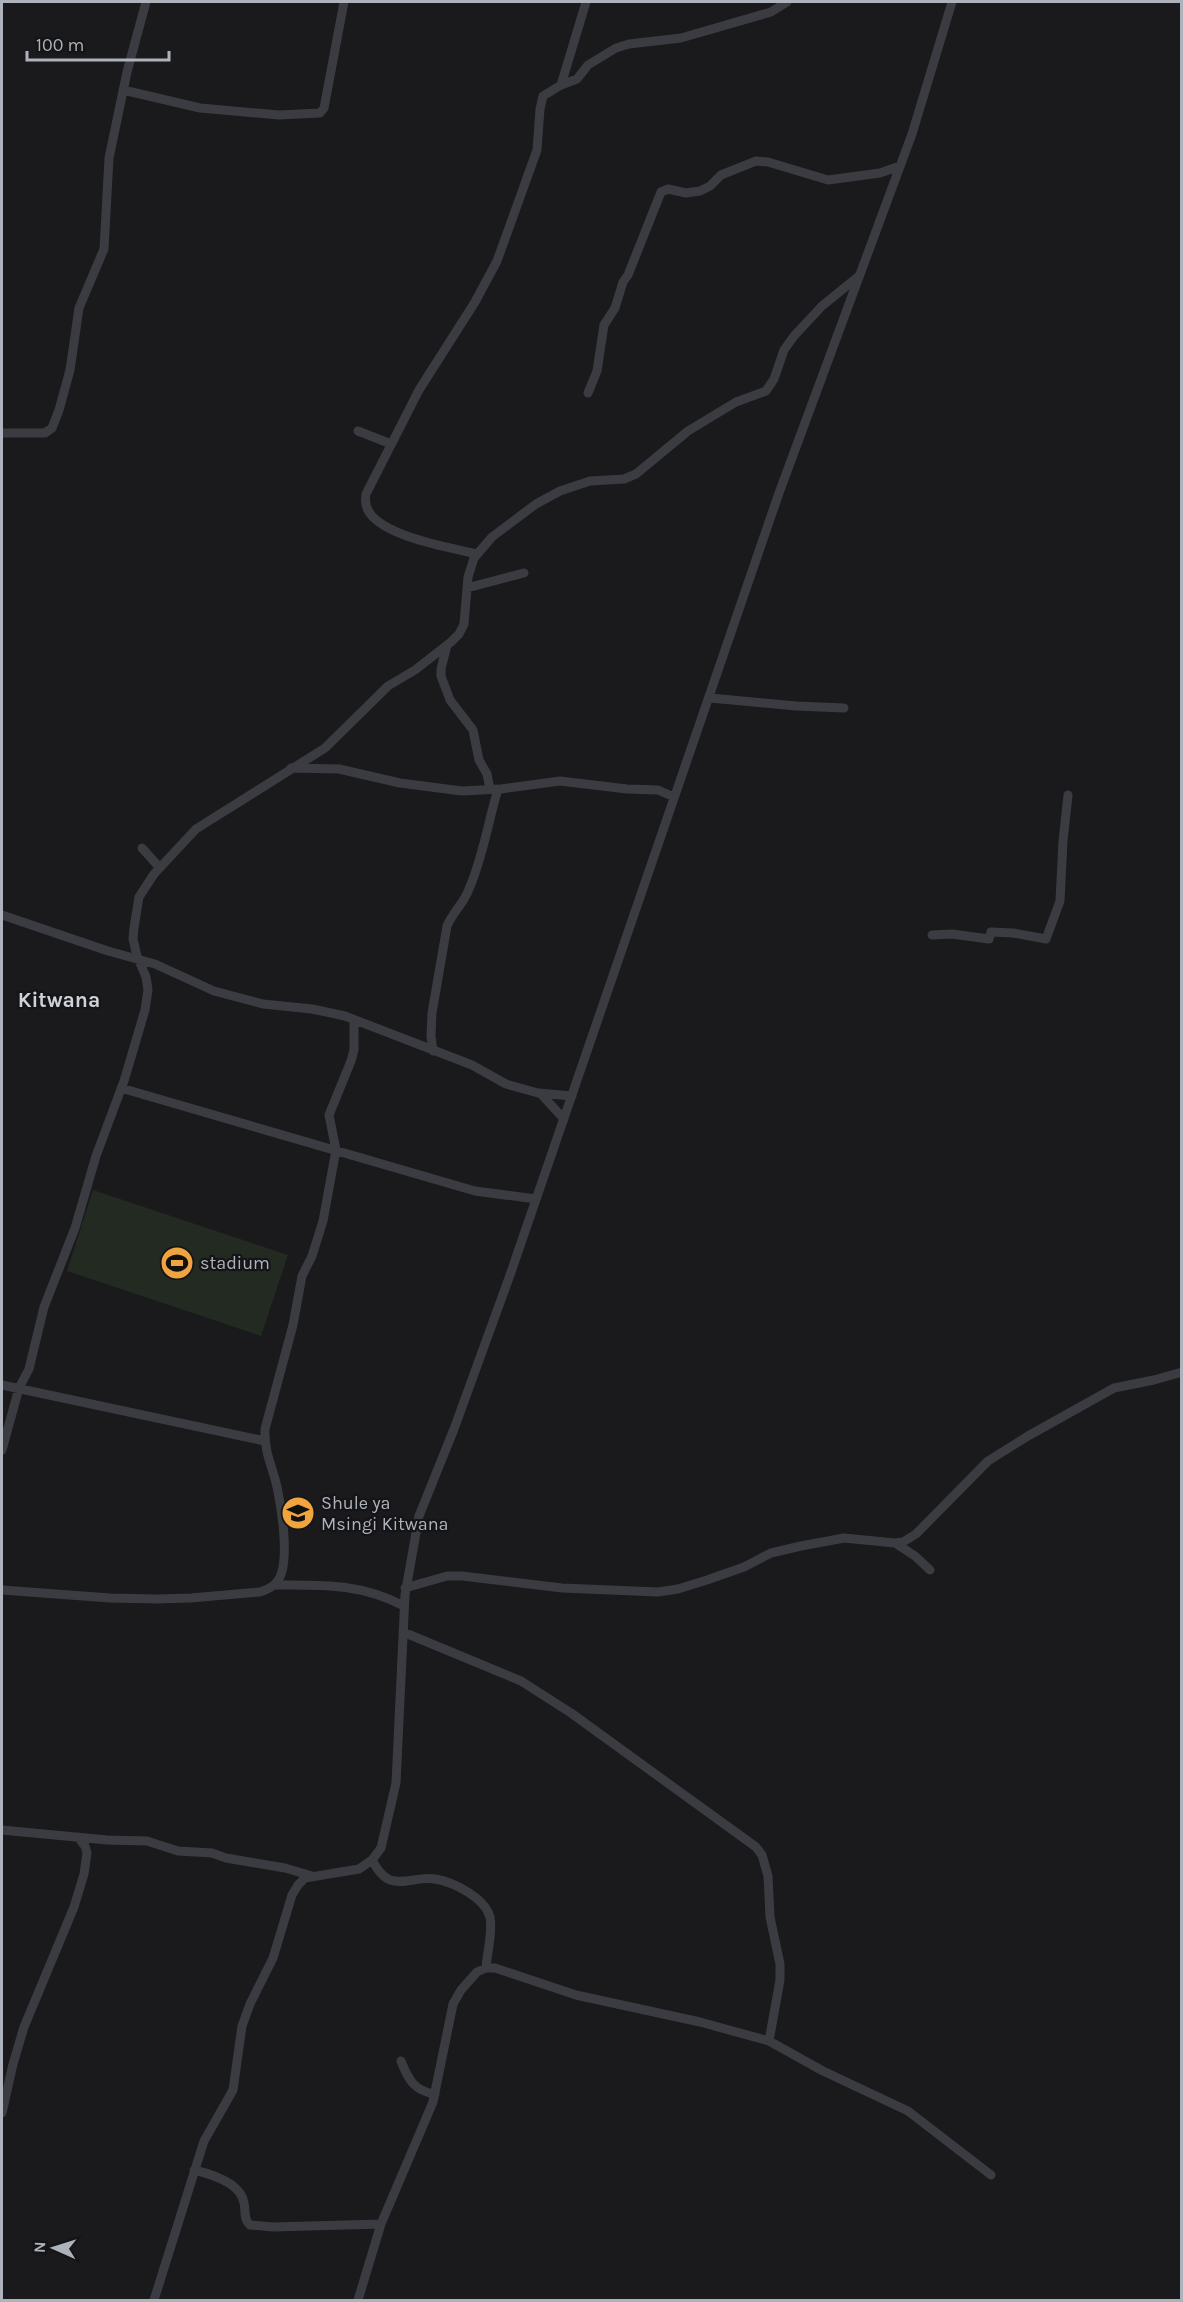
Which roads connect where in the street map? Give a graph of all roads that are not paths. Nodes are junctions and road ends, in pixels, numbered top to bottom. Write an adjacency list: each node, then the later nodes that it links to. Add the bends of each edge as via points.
1 (146, 2): 7 (street)
2 (344, 2): 7 (street, via 320,113 200,108)
3 (586, 2): 6 (street)
4 (787, 2): 6 (street, via 771,12 681,38 616,48 588,65 577,79)
5 (952, 2): 8 (street)
6 (561, 85): 13 (street, via 546,93 541,101 537,150 497,261)
7 (123, 90): 12 (street, via 109,158 104,249 79,308 70,370 59,410 52,428 45,433)
8 (900, 166): 9 (street); 10 (street, via 880,173 828,180 756,161 721,175 700,191 661,192 615,308 604,325 597,371)
9 (859, 276): 14 (street, via 822,306 794,336 765,391 736,402 688,431 636,474 624,479 590,481 536,504 492,537); 18 (street)
10 (588, 393)
11 (358, 431): 13 (street)
12 (2, 433)
13 (391, 444): 14 (street, via 366,494 368,510 376,520 415,540)
14 (477, 554): 16 (street)
15 (524, 573): 16 (street)
16 (467, 588): 17 (street, via 464,624)
17 (447, 645): 20 (street, via 382,691 325,748); 21 (street, via 441,676 450,700 473,730 478,760)
18 (710, 698): 19 (street); 23 (street)
19 (844, 708)
20 (291, 768): 21 (street, via 346,770 442,789); 25 (street, via 208,819)
21 (494, 789): 23 (street, via 560,781 658,790); 30 (street, via 490,826 469,890 447,926 432,1013)
22 (1068, 795): 27 (street, via 1060,901 1046,939 1002,932 991,932 989,939)
23 (674, 797): 33 (street)
24 (142, 848): 25 (street)
25 (160, 868): 28 (street, via 139,897 136,910 134,939)
26 (2, 915): 28 (street)
27 (932, 935)
28 (140, 961): 29 (street, via 214,991 263,1004 327,1011); 31 (street, via 148,990)
29 (354, 1021): 30 (street); 35 (street, via 354,1050 329,1115)
30 (433, 1051): 32 (street, via 472,1065 506,1084)
31 (121, 1088): 35 (street); 39 (street)
32 (541, 1094): 33 (street); 34 (street)
33 (572, 1095): 34 (street)
34 (564, 1119): 36 (street)
35 (336, 1150): 36 (street, via 475,1191); 40 (street, via 323,1221 302,1276)
36 (536, 1199): 45 (street, via 419,1516)
37 (1182, 1372): 42 (street, via 1114,1388 1028,1436 988,1461 916,1534)
38 (2, 1384): 39 (street)
39 (19, 1388): 40 (street); 41 (street)
40 (265, 1441): 44 (street, via 282,1518 282,1572)
41 (2, 1450)
42 (895, 1544): 43 (street); 45 (street, via 844,1538 801,1546 771,1553 697,1583 658,1592 562,1588 462,1576 447,1576)
43 (930, 1570)
44 (275, 1585): 46 (street, via 260,1592 191,1598 110,1598); 47 (street, via 356,1588)
45 (405, 1588): 47 (street)
46 (2, 1590)
47 (404, 1606): 48 (street)
48 (403, 1632): 51 (street, via 396,1783 381,1848); 54 (street, via 521,1681 756,1847 768,1876 770,1917 780,1964)
49 (2, 1830): 50 (street)
50 (78, 1837): 52 (street, via 147,1841 178,1851 212,1853); 57 (street, via 87,1853 84,1874 24,2027)
51 (372, 1860): 52 (street, via 359,1869); 53 (street, via 383,1876 391,1880 435,1879 476,1898 487,1909 491,1926)
52 (312, 1876): 58 (street, via 301,1882 292,1895 273,1958 242,2026 233,2090 204,2141)
53 (486, 1968): 54 (street, via 576,1995); 56 (street, via 470,1979 453,2004)
54 (770, 2042): 59 (street, via 908,2111)
55 (401, 2061): 56 (street, via 413,2085)
56 (435, 2094): 60 (street)
57 (2, 2113)
58 (194, 2170): 60 (street, via 237,2189 250,2225); 61 (street)
59 (991, 2175)
60 (381, 2224): 62 (street)
61 (154, 2301)
62 (358, 2301)

